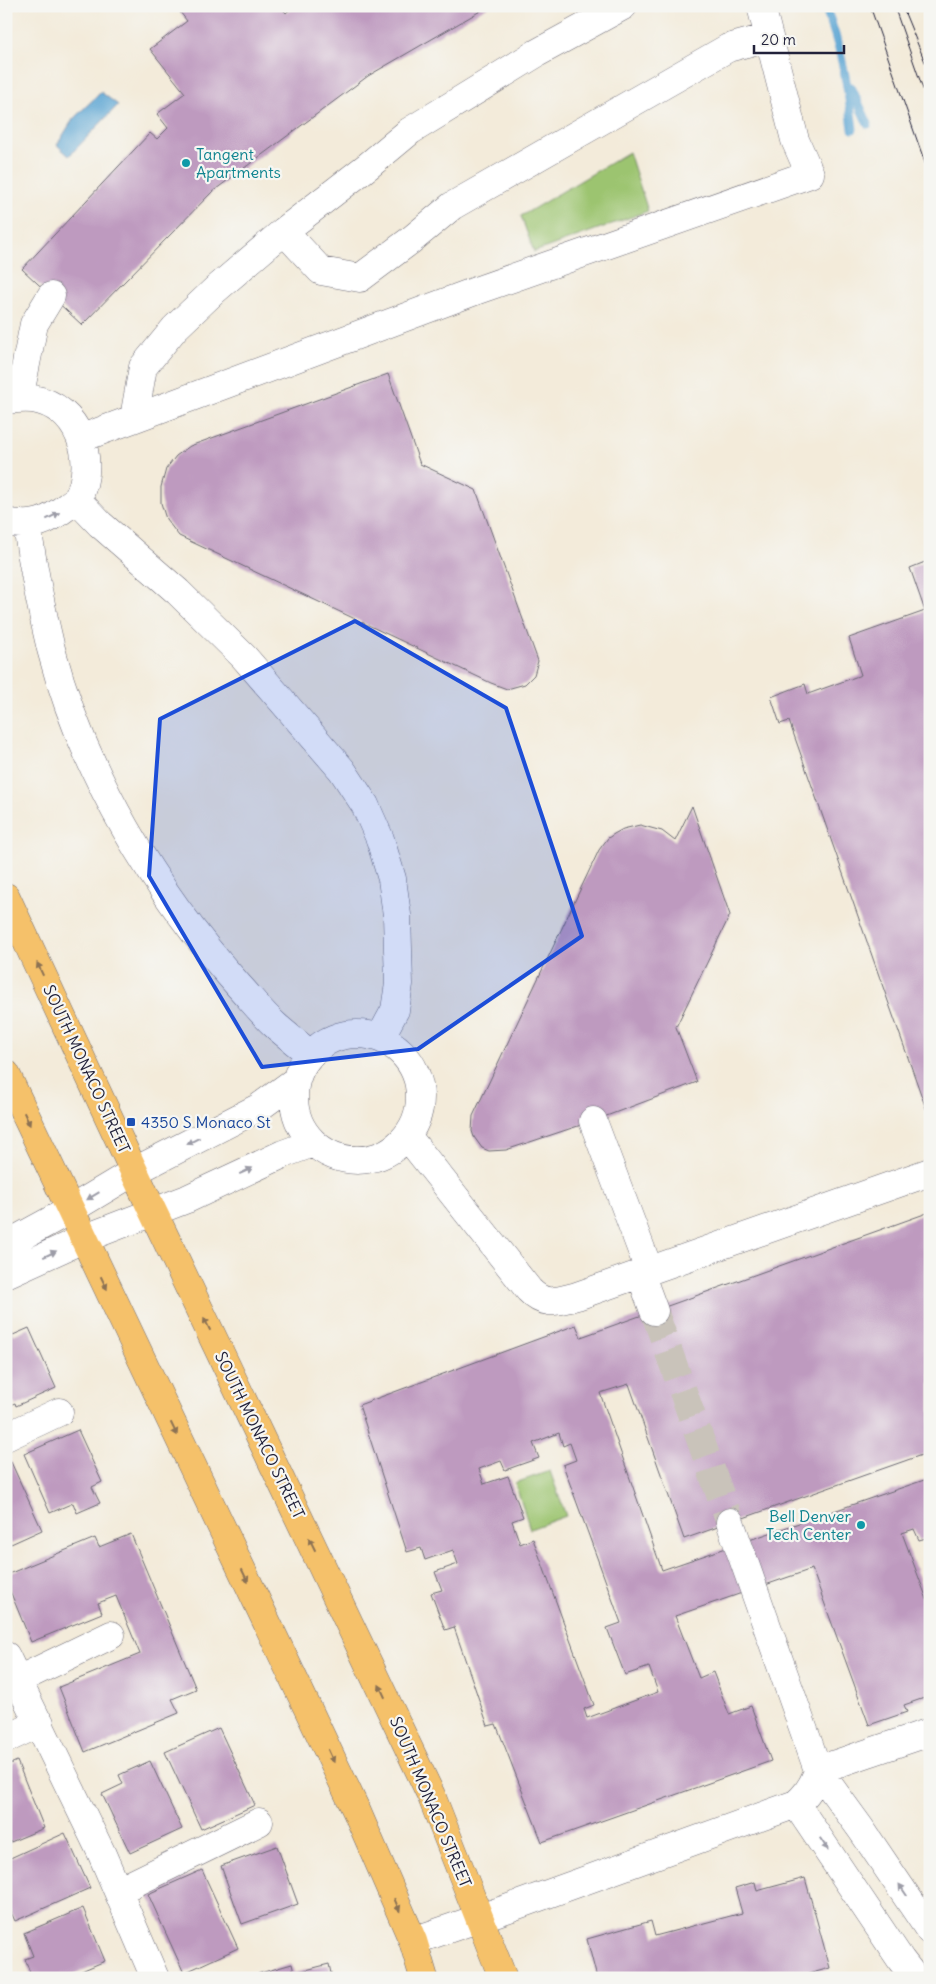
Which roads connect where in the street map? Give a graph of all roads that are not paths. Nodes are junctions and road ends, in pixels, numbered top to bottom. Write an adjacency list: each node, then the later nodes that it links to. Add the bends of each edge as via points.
1 (623, 6): 4 (street, via 537,53 410,130)
2 (761, 6): 3 (street)
3 (769, 36): 4 (street, via 728,48 452,206 360,278 321,270); 7 (street, via 795,140 810,174 521,274)
4 (284, 230): 7 (street, via 202,302 143,367)
5 (51, 296): 6 (street, via 34,324)
6 (13, 400): 8 (street, via 33,399 46,403 64,414)
7 (134, 418): 8 (street)
8 (82, 438): 9 (street, via 86,466)
9 (77, 500): 10 (street, one-way to 9, via 51,518); 12 (street, via 244,657 342,770 365,805 392,879 397,915 399,984 395,1010)
10 (16, 524): 13 (street, via 73,715 102,785 137,849 181,916 225,970 274,1024)
11 (6, 897): 19 (main road, SOUTH MONACO STREET, one-way to 11)
12 (380, 1038): 13 (street, via 351,1034 330,1039); 17 (street, via 400,1051 411,1064 419,1084 418,1112)
13 (310, 1054): 15 (street)
14 (6, 1074): 21 (main road, one-way to 21)
15 (295, 1081): 18 (street, via 293,1098 298,1120); 19 (street, one-way to 19, via 258,1108)
16 (594, 1121): 25 (street)
17 (407, 1136): 18 (street, via 382,1155 368,1159 346,1159); 25 (street, via 540,1300 555,1301 577,1296)
18 (313, 1143): 22 (street, one-way to 18)
19 (135, 1171): 21 (street, one-way to 21); 22 (main road, SOUTH MONACO STREET)
20 (930, 1172): 25 (street)
21 (70, 1210): 23 (main road); 24 (street)
22 (153, 1212): 23 (street); 41 (main road, SOUTH MONACO STREET, one-way to 22, via 432,1795)
23 (83, 1239): 26 (street, one-way to 23); 43 (main road, one-way to 43, via 338,1770)
24 (6, 1245)
25 (644, 1272): 27 (street)
26 (6, 1274)
27 (654, 1311)
28 (59, 1412): 29 (street)
29 (6, 1437)
30 (730, 1522): 37 (street)
31 (111, 1635): 33 (street)
32 (6, 1656): 33 (street)
33 (18, 1680): 34 (street)
34 (40, 1723): 36 (street); 40 (street)
35 (930, 1732): 37 (street)
36 (6, 1739)
37 (818, 1770): 38 (street, via 812,1785); 42 (street, one-way to 37)
38 (796, 1804): 41 (street); 47 (street, one-way to 47)
39 (259, 1822): 40 (street)
40 (118, 1891): 44 (street)
41 (481, 1918): 43 (street); 46 (main road, SOUTH MONACO STREET)
42 (930, 1931)
43 (412, 1942): 45 (main road)
44 (155, 1978)
45 (424, 1978)
46 (503, 1978)
47 (916, 1978)

